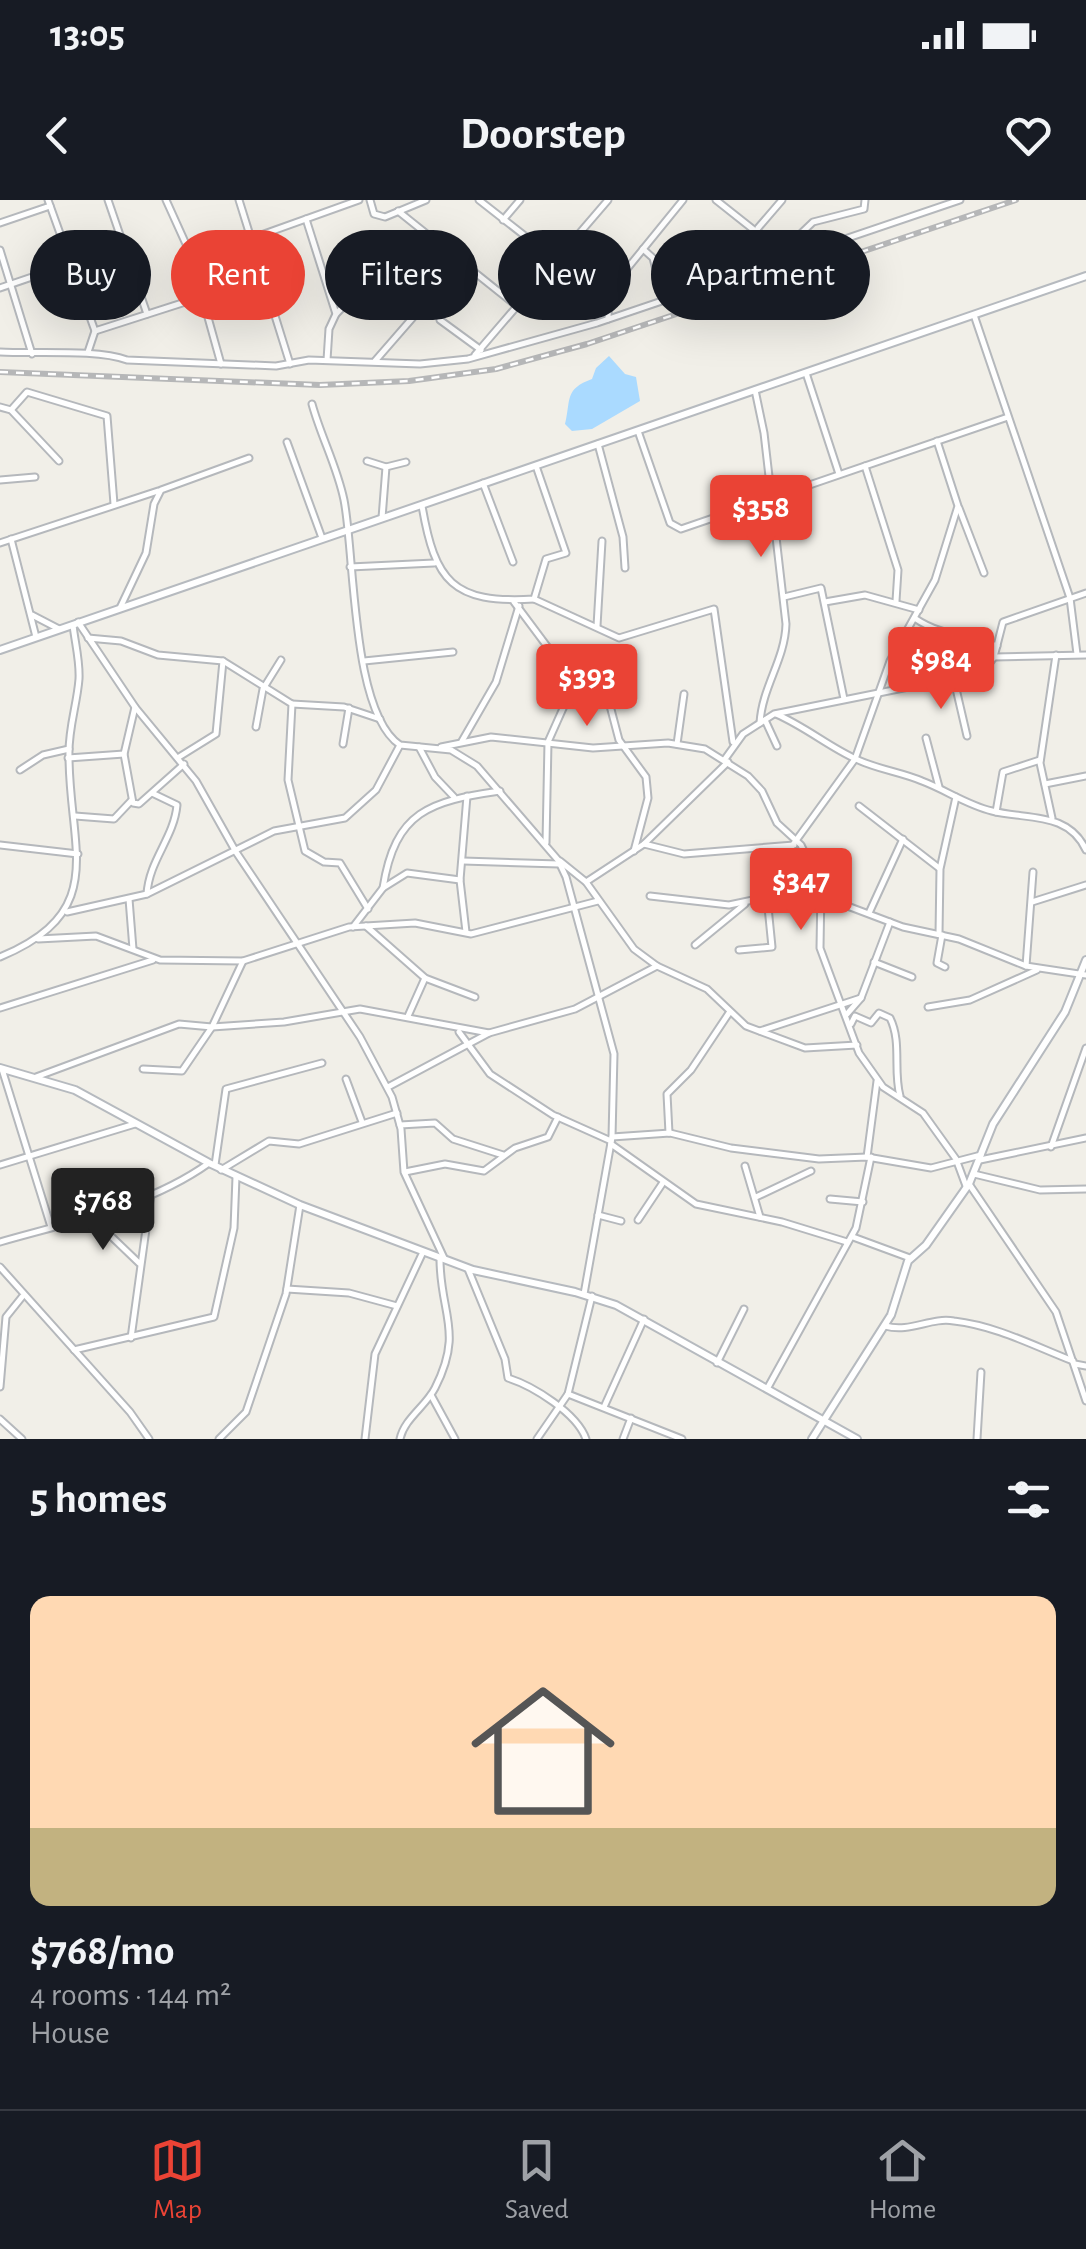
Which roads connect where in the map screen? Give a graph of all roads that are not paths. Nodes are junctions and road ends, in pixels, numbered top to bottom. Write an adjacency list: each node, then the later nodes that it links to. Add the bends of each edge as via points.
1 (108, 200): 22 (street)
2 (166, 200): 23 (street)
3 (239, 200): 24 (street)
4 (360, 200): 17 (street)
5 (370, 200): 16 (street, via 374,214)
6 (426, 200): 16 (street)
7 (480, 200): 18 (street)
8 (520, 200): 18 (street)
9 (608, 200): 28 (street)
10 (683, 200): 31 (street)
11 (716, 200): 20 (street)
12 (782, 200): 20 (street)
13 (960, 200): 30 (street)
14 (868, 201): 29 (street, via 864,209)
15 (49, 203): 19 (street); 21 (street)
16 (398, 212): 26 (street)
17 (306, 219): 25 (street); 38 (street)
18 (503, 220): 27 (street)
19 (0, 223)
20 (758, 228)
21 (58, 230)
22 (118, 230)
23 (180, 230)
24 (247, 230)
25 (275, 230)
26 (421, 230)
27 (516, 230)
28 (583, 230)
29 (805, 230)
30 (869, 230)
31 (644, 249): 33 (street); 34 (street)
32 (0, 250): 39 (street)
33 (651, 257)
34 (631, 265)
35 (478, 275): 41 (street)
36 (1086, 276): 42 (street)
37 (30, 278): 39 (street)
38 (325, 279)
39 (10, 285): 40 (street); 55 (street)
40 (0, 288)
41 (498, 291)
42 (974, 315): 62 (street); 67 (street)
43 (91, 320): 52 (street)
44 (129, 320): 52 (street)
45 (210, 320): 60 (street)
46 (275, 320): 61 (street)
47 (333, 320): 58 (street)
48 (411, 320): 59 (street)
49 (440, 320): 53 (street)
50 (507, 320): 53 (street)
51 (605, 320): 57 (street)
52 (95, 331): 56 (street)
53 (480, 350): 57 (street)
54 (0, 352): 55 (street)
55 (32, 354): 56 (street)
56 (86, 354): 60 (street)
57 (472, 358): 59 (street)
58 (327, 360): 59 (street); 61 (street)
59 (372, 363)
60 (221, 364): 61 (street)
61 (290, 364)
62 (806, 373): 63 (street); 79 (street)
63 (755, 390): 68 (street); 84 (street)
64 (312, 404): 89 (street, via 334,460)
65 (0, 407): 66 (street)
66 (11, 410): 73 (street); 85 (street, via 27,392 107,416)
67 (1008, 417): 69 (street); 101 (street)
68 (638, 430): 71 (street); 84 (street, via 675,528)
69 (937, 441): 77 (street); 87 (street)
70 (286, 442): 91 (street)
71 (598, 444): 76 (street); 97 (street)
72 (249, 458): 83 (street)
73 (59, 461)
74 (367, 461): 78 (street)
75 (406, 462): 78 (street)
76 (536, 466): 82 (street); 102 (street, via 566,553 546,559)
77 (866, 466): 79 (street); 103 (street, via 898,570)
78 (386, 467): 88 (street)
79 (840, 475): 84 (street)
80 (35, 477): 81 (street)
81 (0, 480)
82 (483, 483): 86 (street); 94 (street)
83 (161, 490): 85 (street); 106 (street, via 146,553)
84 (769, 500): 100 (street)
85 (114, 504): 90 (street)
86 (422, 505): 88 (street); 95 (street)
87 (958, 506): 98 (street); 107 (street)
88 (382, 518): 89 (street)
89 (349, 529): 91 (street); 96 (street)
90 (10, 538): 93 (street); 108 (street)
91 (322, 538): 106 (street)
92 (602, 541): 111 (street)
93 (0, 542)
94 (514, 562)
95 (434, 564): 96 (street); 105 (street, via 460,588)
96 (350, 568): 124 (street)
97 (625, 568)
98 (984, 572)
99 (1086, 593): 101 (street)
100 (783, 597): 104 (street, via 820,587); 136 (street, via 784,649 765,690)
101 (1070, 598): 115 (street, via 1003,622); 118 (street)
102 (534, 599): 105 (street); 111 (street)
103 (896, 601): 104 (street, via 858,594); 107 (street)
104 (825, 602): 130 (street)
105 (516, 603): 125 (street, via 558,662); 141 (street, via 496,682)
106 (120, 608): 110 (street)
107 (920, 611): 109 (street)
108 (32, 614): 112 (street); 113 (street)
109 (915, 619): 115 (street, via 935,632); 128 (street, via 890,661)
110 (75, 623): 112 (street); 114 (street); 150 (street, via 79,680)
111 (597, 626): 145 (street, via 623,637 714,609)
112 (59, 629): 113 (street)
113 (36, 637): 116 (street)
114 (88, 638): 123 (street); 132 (street)
115 (997, 646): 121 (street)
116 (0, 650)
117 (453, 652): 124 (street)
118 (1077, 654): 119 (street); 120 (street)
119 (1056, 655): 121 (street); 156 (street)
120 (1086, 655)
121 (994, 657): 126 (street, via 983,672)
122 (281, 660): 127 (street)
123 (222, 661): 127 (street); 152 (street, via 216,734)
124 (364, 661): 135 (street)
125 (577, 677): 140 (street); 146 (street, via 609,700)
126 (954, 680): 128 (street); 138 (street)
127 (264, 689): 131 (street); 137 (street)
128 (883, 691): 130 (street); 154 (street)
129 (684, 694): 143 (street)
130 (844, 698): 134 (street)
131 (292, 704): 133 (street); 172 (street, via 288,780)
132 (135, 707): 151 (street); 152 (street)
133 (349, 708): 135 (street); 142 (street)
134 (774, 714): 136 (street); 154 (street)
135 (380, 720): 144 (street)
136 (762, 722): 145 (street); 147 (street)
137 (256, 727)
138 (966, 736)
139 (926, 738): 161 (street)
140 (549, 740): 141 (street); 146 (street); 177 (street)
141 (462, 741): 149 (street)
142 (344, 744)
143 (677, 744): 146 (street); 155 (street)
144 (400, 745): 148 (street); 172 (street, via 376,790 345,818)
145 (734, 745): 155 (street)
146 (623, 746): 179 (street, via 649,785)
147 (777, 746)
148 (418, 747): 149 (street); 166 (street)
149 (436, 748): 162 (street, via 477,766)
150 (69, 749): 153 (street); 158 (street, via 42,755)
151 (124, 754): 153 (street); 167 (street)
152 (179, 757): 157 (street)
153 (68, 758): 170 (street)
154 (855, 759): 161 (street); 175 (street)
155 (726, 760): 174 (street); 175 (street, via 762,791)
156 (1040, 760): 160 (street); 169 (street, via 1003,772)
157 (184, 764): 163 (street); 180 (street)
158 (20, 770)
159 (1086, 776): 160 (street)
160 (1044, 785): 171 (street)
161 (939, 787): 165 (street)
162 (500, 791): 164 (street); 177 (street)
163 (152, 792): 167 (street, via 139,804); 191 (street, via 177,810)
164 (467, 796): 166 (street); 182 (street)
165 (956, 797): 169 (street); 185 (street)
166 (456, 798): 190 (street, via 416,813 395,844)
167 (131, 800): 170 (street, via 114,819)
168 (858, 806): 173 (street)
169 (996, 812): 171 (street)
170 (76, 816): 181 (street)
171 (1052, 818): 178 (street, via 1079,836)
172 (296, 825): 180 (street); 200 (street, via 307,856 340,863)
173 (903, 839): 185 (street); 202 (street)
174 (644, 844): 175 (street, via 684,854); 179 (street)
175 (797, 844): 193 (street); 197 (street)
176 (0, 845): 181 (street)
177 (547, 847): 183 (street); 184 (street)
178 (1086, 850)
179 (634, 851): 188 (street)
180 (236, 852): 191 (street); 209 (street)
181 (78, 854): 201 (street)
182 (462, 861): 184 (street); 187 (street)
183 (559, 862): 184 (street); 188 (street); 199 (street)
184 (541, 865)
185 (940, 869): 207 (street)
186 (1033, 872): 198 (street)
187 (460, 880): 190 (street, via 416,871); 206 (street)
188 (586, 882): 196 (street)
189 (1086, 885): 198 (street)
190 (383, 888): 200 (street)
191 (146, 894): 195 (street)
192 (650, 896): 197 (street, via 729,905)
193 (821, 896): 194 (street); 202 (street); 228 (street, via 820,948)
194 (767, 897): 197 (street); 212 (street, via 772,947)
195 (128, 899): 201 (street); 211 (street)
196 (598, 900): 199 (street); 218 (street, via 626,940)
197 (750, 901): 210 (street)
198 (1031, 902): 219 (street)
199 (574, 907): 206 (street); 225 (street)
200 (368, 908): 205 (street)
201 (66, 912): 208 (street)
202 (870, 913): 203 (street)
203 (890, 922): 207 (street); 217 (street)
204 (366, 926): 205 (street); 206 (street, via 415,923); 224 (street)
205 (353, 927): 209 (street)
206 (466, 934)
207 (940, 934): 219 (street); 220 (street, via 937,964)
208 (38, 939): 211 (street, via 100,936); 213 (street)
209 (298, 942): 215 (street); 231 (street)
210 (695, 945)
211 (133, 949): 214 (street)
212 (739, 950)
213 (0, 957)
214 (156, 959): 215 (street); 230 (street)
215 (243, 960): 235 (street)
216 (1086, 960): 222 (street)
217 (874, 962): 223 (street); 227 (street)
218 (657, 966): 225 (street); 232 (street, via 708,989)
219 (1026, 966): 221 (street)
220 (945, 967)
221 (1040, 968): 222 (street); 229 (street, via 970,1000)
222 (1085, 974): 264 (street, via 1000,1112)
223 (912, 977)
224 (425, 978): 226 (street); 234 (street)
225 (598, 996): 239 (street); 259 (street, via 614,1054)
226 (475, 997)
227 (861, 998): 228 (street); 233 (street)
228 (842, 1001): 233 (street); 238 (street)
229 (928, 1007)
230 (0, 1008)
231 (345, 1012): 234 (street); 235 (street); 250 (street)
232 (729, 1013): 238 (street); 257 (street, via 667,1094)
233 (847, 1014): 236 (street)
234 (408, 1016): 237 (street)
235 (212, 1027): 245 (street, via 182,1071); 246 (street, via 172,1026)
236 (850, 1027): 240 (street); 251 (street, via 856,1016 871,1022 879,1013 888,1016 896,1033)
237 (457, 1030): 239 (street); 241 (street)
238 (759, 1031): 240 (street, via 805,1048)
239 (489, 1033): 241 (street)
240 (857, 1045): 248 (street)
241 (470, 1046): 250 (street); 253 (street, via 481,1067)
242 (1086, 1048): 260 (street)
243 (322, 1063): 267 (street, via 226,1089)
244 (1, 1068): 246 (street); 249 (street)
245 (144, 1069)
246 (36, 1078): 255 (street, via 75,1090)
247 (346, 1079): 254 (street)
248 (878, 1080): 251 (street); 263 (street)
249 (3, 1085): 262 (street)
250 (388, 1087): 252 (street)
251 (900, 1097): 265 (street, via 923,1113)
252 (397, 1113): 254 (street); 256 (street)
253 (558, 1117): 259 (street); 261 (street, via 548,1138)
254 (362, 1122): 267 (street, via 299,1144 269,1141)
255 (138, 1124): 262 (street); 267 (street)
256 (400, 1125): 261 (street, via 435,1123 453,1139); 269 (street)
257 (669, 1133): 259 (street); 263 (street, via 702,1144 809,1158)
258 (1086, 1138): 260 (street)
259 (611, 1141): 273 (street); 281 (street)
260 (1052, 1147): 264 (street)
261 (504, 1155): 269 (street, via 484,1171 445,1164)
262 (28, 1156): 266 (street); 286 (street)
263 (869, 1157): 265 (street, via 931,1168); 279 (street)
264 (981, 1157): 265 (street); 271 (street)
265 (956, 1159): 274 (street)
266 (0, 1166)
267 (215, 1166): 272 (street); 276 (street)
268 (745, 1166): 277 (street)
269 (404, 1172): 291 (street)
270 (812, 1172): 277 (street)
271 (974, 1174): 274 (street); 275 (street, via 1040,1190)
272 (236, 1177): 280 (street); 302 (street, via 234,1228 214,1316)
273 (662, 1184): 283 (street, via 696,1204); 284 (street)
274 (968, 1185): 290 (street); 304 (street, via 1040,1285)
275 (1086, 1189)
276 (151, 1193): 282 (street); 292 (street)
277 (756, 1197): 283 (street)
278 (830, 1199): 279 (street)
279 (863, 1202): 287 (street)
280 (300, 1205): 289 (street); 295 (street)
281 (598, 1215): 285 (street); 296 (street)
282 (90, 1216): 286 (street); 292 (street)
283 (760, 1216): 287 (street)
284 (638, 1220)
285 (621, 1221)
286 (51, 1228): 288 (street)
287 (850, 1240): 290 (street); 309 (street)
288 (0, 1242)
289 (423, 1252): 291 (street); 298 (street)
290 (910, 1258): 301 (street)
291 (442, 1260): 294 (street); 311 (street, via 452,1338)
292 (139, 1263): 302 (street)
293 (0, 1267): 297 (street)
294 (468, 1268): 296 (street); 314 (street, via 508,1378)
295 (287, 1289): 298 (street, via 349,1293); 320 (street, via 246,1412)
296 (588, 1295): 300 (street); 310 (street)
297 (22, 1297): 303 (street); 308 (street, via 6,1317)
298 (396, 1306): 321 (street, via 375,1354)
299 (744, 1308): 305 (street)
300 (644, 1320): 305 (street); 313 (street)
301 (885, 1326): 304 (street, via 910,1330 951,1320 999,1330); 317 (street)
302 (131, 1338): 303 (street)
303 (74, 1350): 319 (street)
304 (1075, 1362): 306 (street); 312 (street)
305 (718, 1363): 309 (street)
306 (1086, 1366)
307 (981, 1372): 330 (street)
308 (0, 1387)
309 (766, 1391): 317 (street)
310 (568, 1394): 313 (street); 314 (street)
311 (430, 1395): 322 (street); 323 (street)
312 (1086, 1401)
313 (604, 1407): 315 (street)
314 (559, 1409): 324 (street); 325 (street)
315 (631, 1418): 326 (street); 327 (street)
316 (0, 1419): 318 (street)
317 (821, 1422): 328 (street); 329 (street)
318 (22, 1439)
319 (149, 1439)
320 (219, 1439)
321 (364, 1439)
322 (400, 1439)
323 (454, 1439)
324 (537, 1439)
325 (586, 1439)
326 (623, 1439)
327 (682, 1439)
328 (812, 1439)
329 (857, 1439)
330 (977, 1439)

